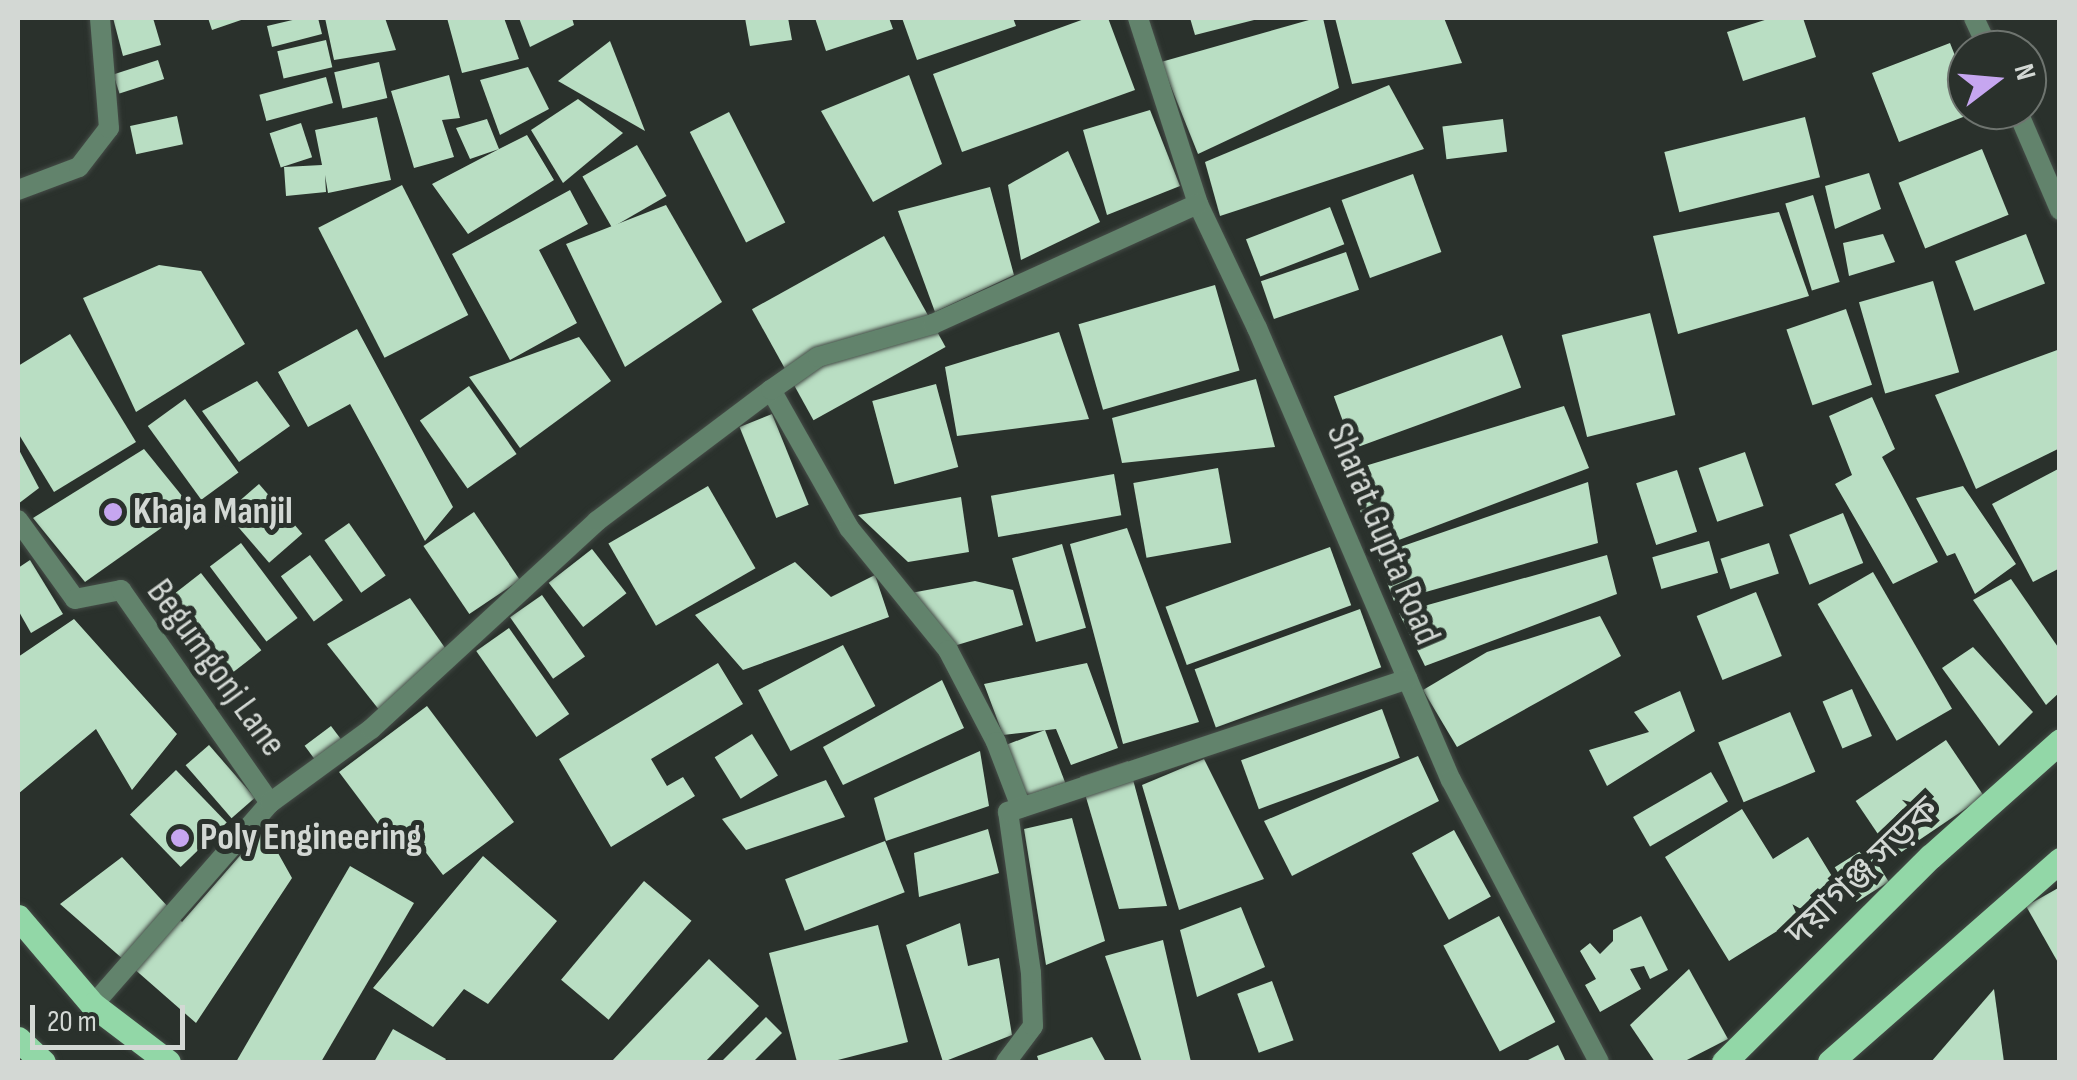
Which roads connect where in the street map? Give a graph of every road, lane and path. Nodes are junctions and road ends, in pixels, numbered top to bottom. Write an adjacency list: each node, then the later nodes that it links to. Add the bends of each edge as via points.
1 (100, 18): 4 (street, via 109,128 79,167)
2 (1138, 18): 5 (street, Sharat Gupta Road)
3 (2026, 130): 6 (street)
4 (18, 190)
5 (1198, 204): 7 (street, via 934,324 818,357); 9 (street, Sharat Gupta Road)
6 (2060, 210)
7 (771, 390): 11 (street, via 597,521 371,729); 12 (street, via 848,528 948,650)
8 (18, 520): 11 (street, Begumgonj Lane, via 76,598 121,590)
9 (1407, 679): 12 (street); 20 (street, Sharat Gupta Road, via 1450,780)
10 (2060, 741): 21 (main road, দয়াগঞ্জ সড়ক, via 1930,857)
11 (270, 803): 15 (street)
12 (1021, 807): 19 (street, via 1008,812 1033,1026)
13 (2060, 860): 22 (main road)
14 (18, 917): 15 (main road)
15 (94, 1005): 18 (main road)
16 (18, 1039): 17 (main road)
17 (42, 1062)
18 (168, 1062)
19 (1006, 1062)
20 (1599, 1062)
21 (1724, 1062)
22 (1830, 1062)

